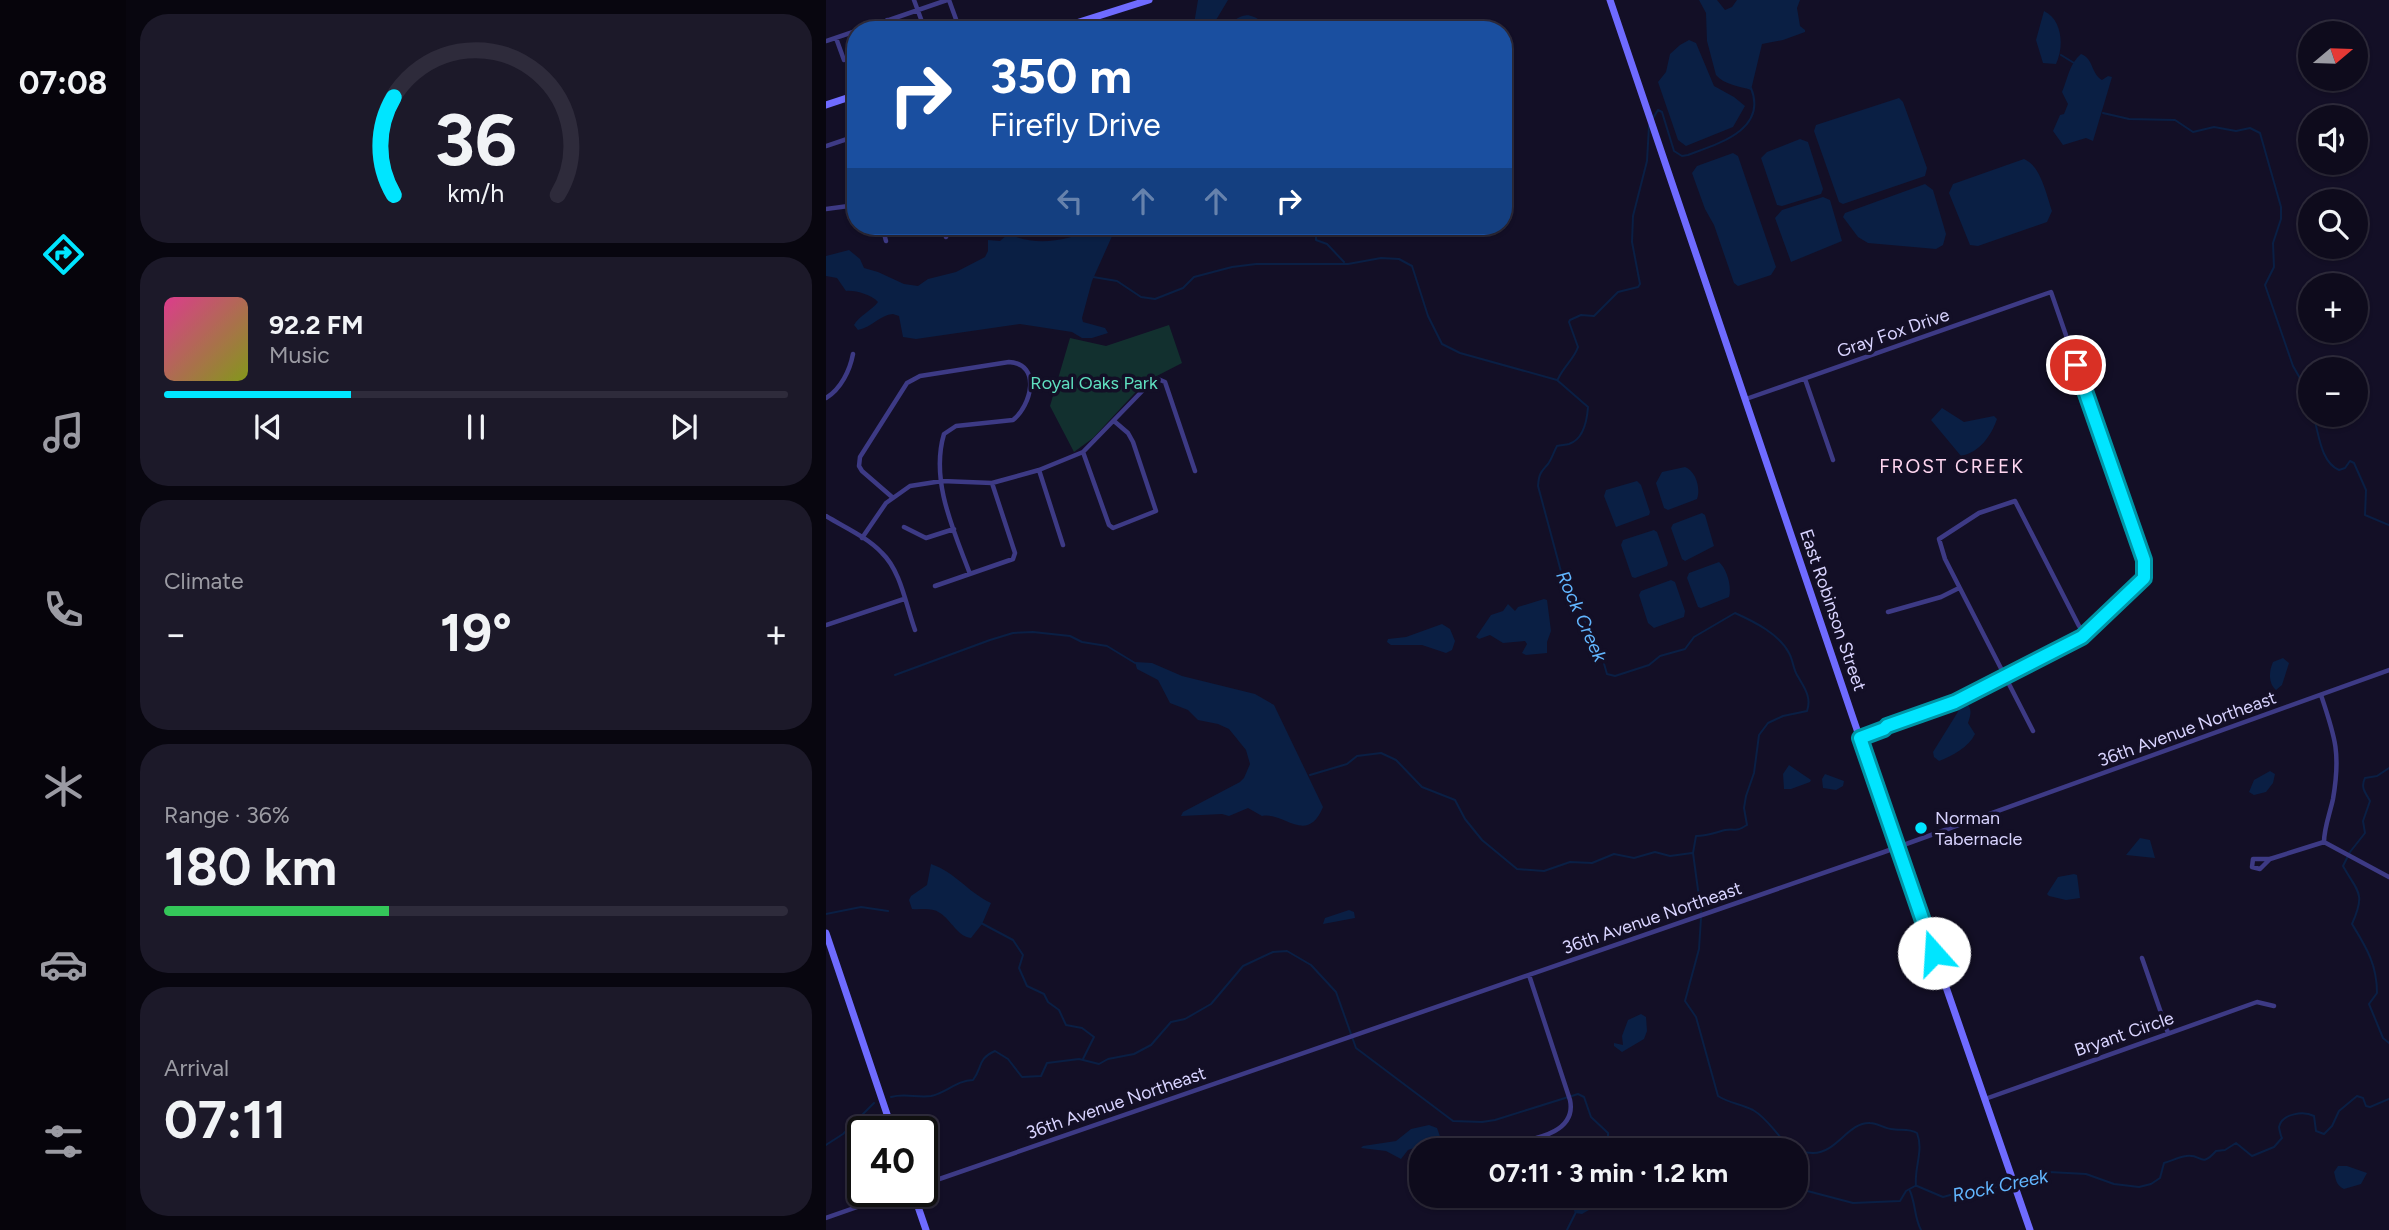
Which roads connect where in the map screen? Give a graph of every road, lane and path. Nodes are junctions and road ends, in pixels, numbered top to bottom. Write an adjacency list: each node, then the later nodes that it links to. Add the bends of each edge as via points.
1 (914, 0): 5 (street)
2 (948, 0): 5 (street); 9 (street)
3 (1149, 0): 10 (street)
4 (1610, 0): 26 (street, East Robinson Street)
5 (918, 10): 6 (street); 8 (street)
6 (887, 20): 7 (street)
7 (884, 21)
8 (922, 21)
9 (957, 21)
10 (1082, 21)
11 (847, 34): 12 (street)
12 (836, 38): 13 (street); 14 (street)
13 (826, 41)
14 (844, 60)
15 (847, 98): 16 (street)
16 (826, 105)
17 (847, 139): 18 (street)
18 (826, 146)
19 (847, 206): 20 (street)
20 (826, 209)
21 (884, 235): 22 (street)
22 (886, 241)
23 (853, 354): 25 (street, via 851,367)
24 (1805, 379): 26 (street, Gray Fox Drive); 29 (street); 47 (street, Gray Fox Drive, via 2051,292 2145,566 2141,582)
25 (826, 398)
26 (1745, 400): 52 (street, East Robinson Street)
27 (1114, 421): 28 (street); 28 (street, via 1133,442 1156,511 1113,528 1108,525); 31 (street, via 1149,384 1166,382)
28 (1083, 452): 30 (street)
29 (1833, 460)
30 (1039, 470): 33 (street); 39 (street)
31 (1195, 471)
32 (942, 481): 33 (street); 34 (street, via 910,486); 34 (street, via 944,434 957,426 1020,415 1030,378 1024,366 1009,362 920,376 907,383 860,457 862,471); 37 (street)
33 (992, 484): 40 (street, via 1015,553 1013,559)
34 (892, 497): 38 (street)
35 (826, 516): 38 (street)
36 (904, 527): 37 (street, via 926,538)
37 (954, 529): 40 (street)
38 (862, 538): 43 (street, via 891,564)
39 (1063, 545)
40 (970, 574): 41 (street)
41 (935, 586)
42 (1959, 588): 44 (street); 47 (street, via 1939,539 1979,513 2015,501); 49 (street)
43 (904, 599): 45 (street); 46 (street)
44 (1888, 612)
45 (826, 625)
46 (915, 630)
47 (2087, 634): 49 (street)
48 (2389, 670): 50 (street, 36th Avenue Northeast)
49 (2005, 677): 51 (street); 52 (street, via 1955,702)
50 (2321, 695): 53 (street, via 2337,750); 54 (street, 36th Avenue Northeast)
51 (2033, 732)
52 (1859, 736): 54 (street, East Robinson Street)
53 (2324, 842): 55 (street); 56 (street)
54 (1898, 847): 60 (street, 36th Avenue Northeast); 63 (street, East Robinson Street)
55 (2270, 859)
56 (2387, 876): 57 (street)
57 (2389, 882)
58 (826, 933): 64 (street)
59 (2142, 958): 62 (street)
60 (1529, 975): 65 (street, via 1571,1112 1568,1120); 66 (street, 36th Avenue Northeast)
61 (2274, 1006): 62 (street, Bryant Circle, via 2257,1002)
62 (2168, 1034): 63 (street, Bryant Circle)
63 (1985, 1099): 71 (street, East Robinson Street)
64 (888, 1116)
65 (1541, 1138)
66 (938, 1179)
67 (856, 1207): 69 (street)
68 (918, 1207): 70 (street)
69 (826, 1217)
70 (926, 1230)
71 (2030, 1230)

